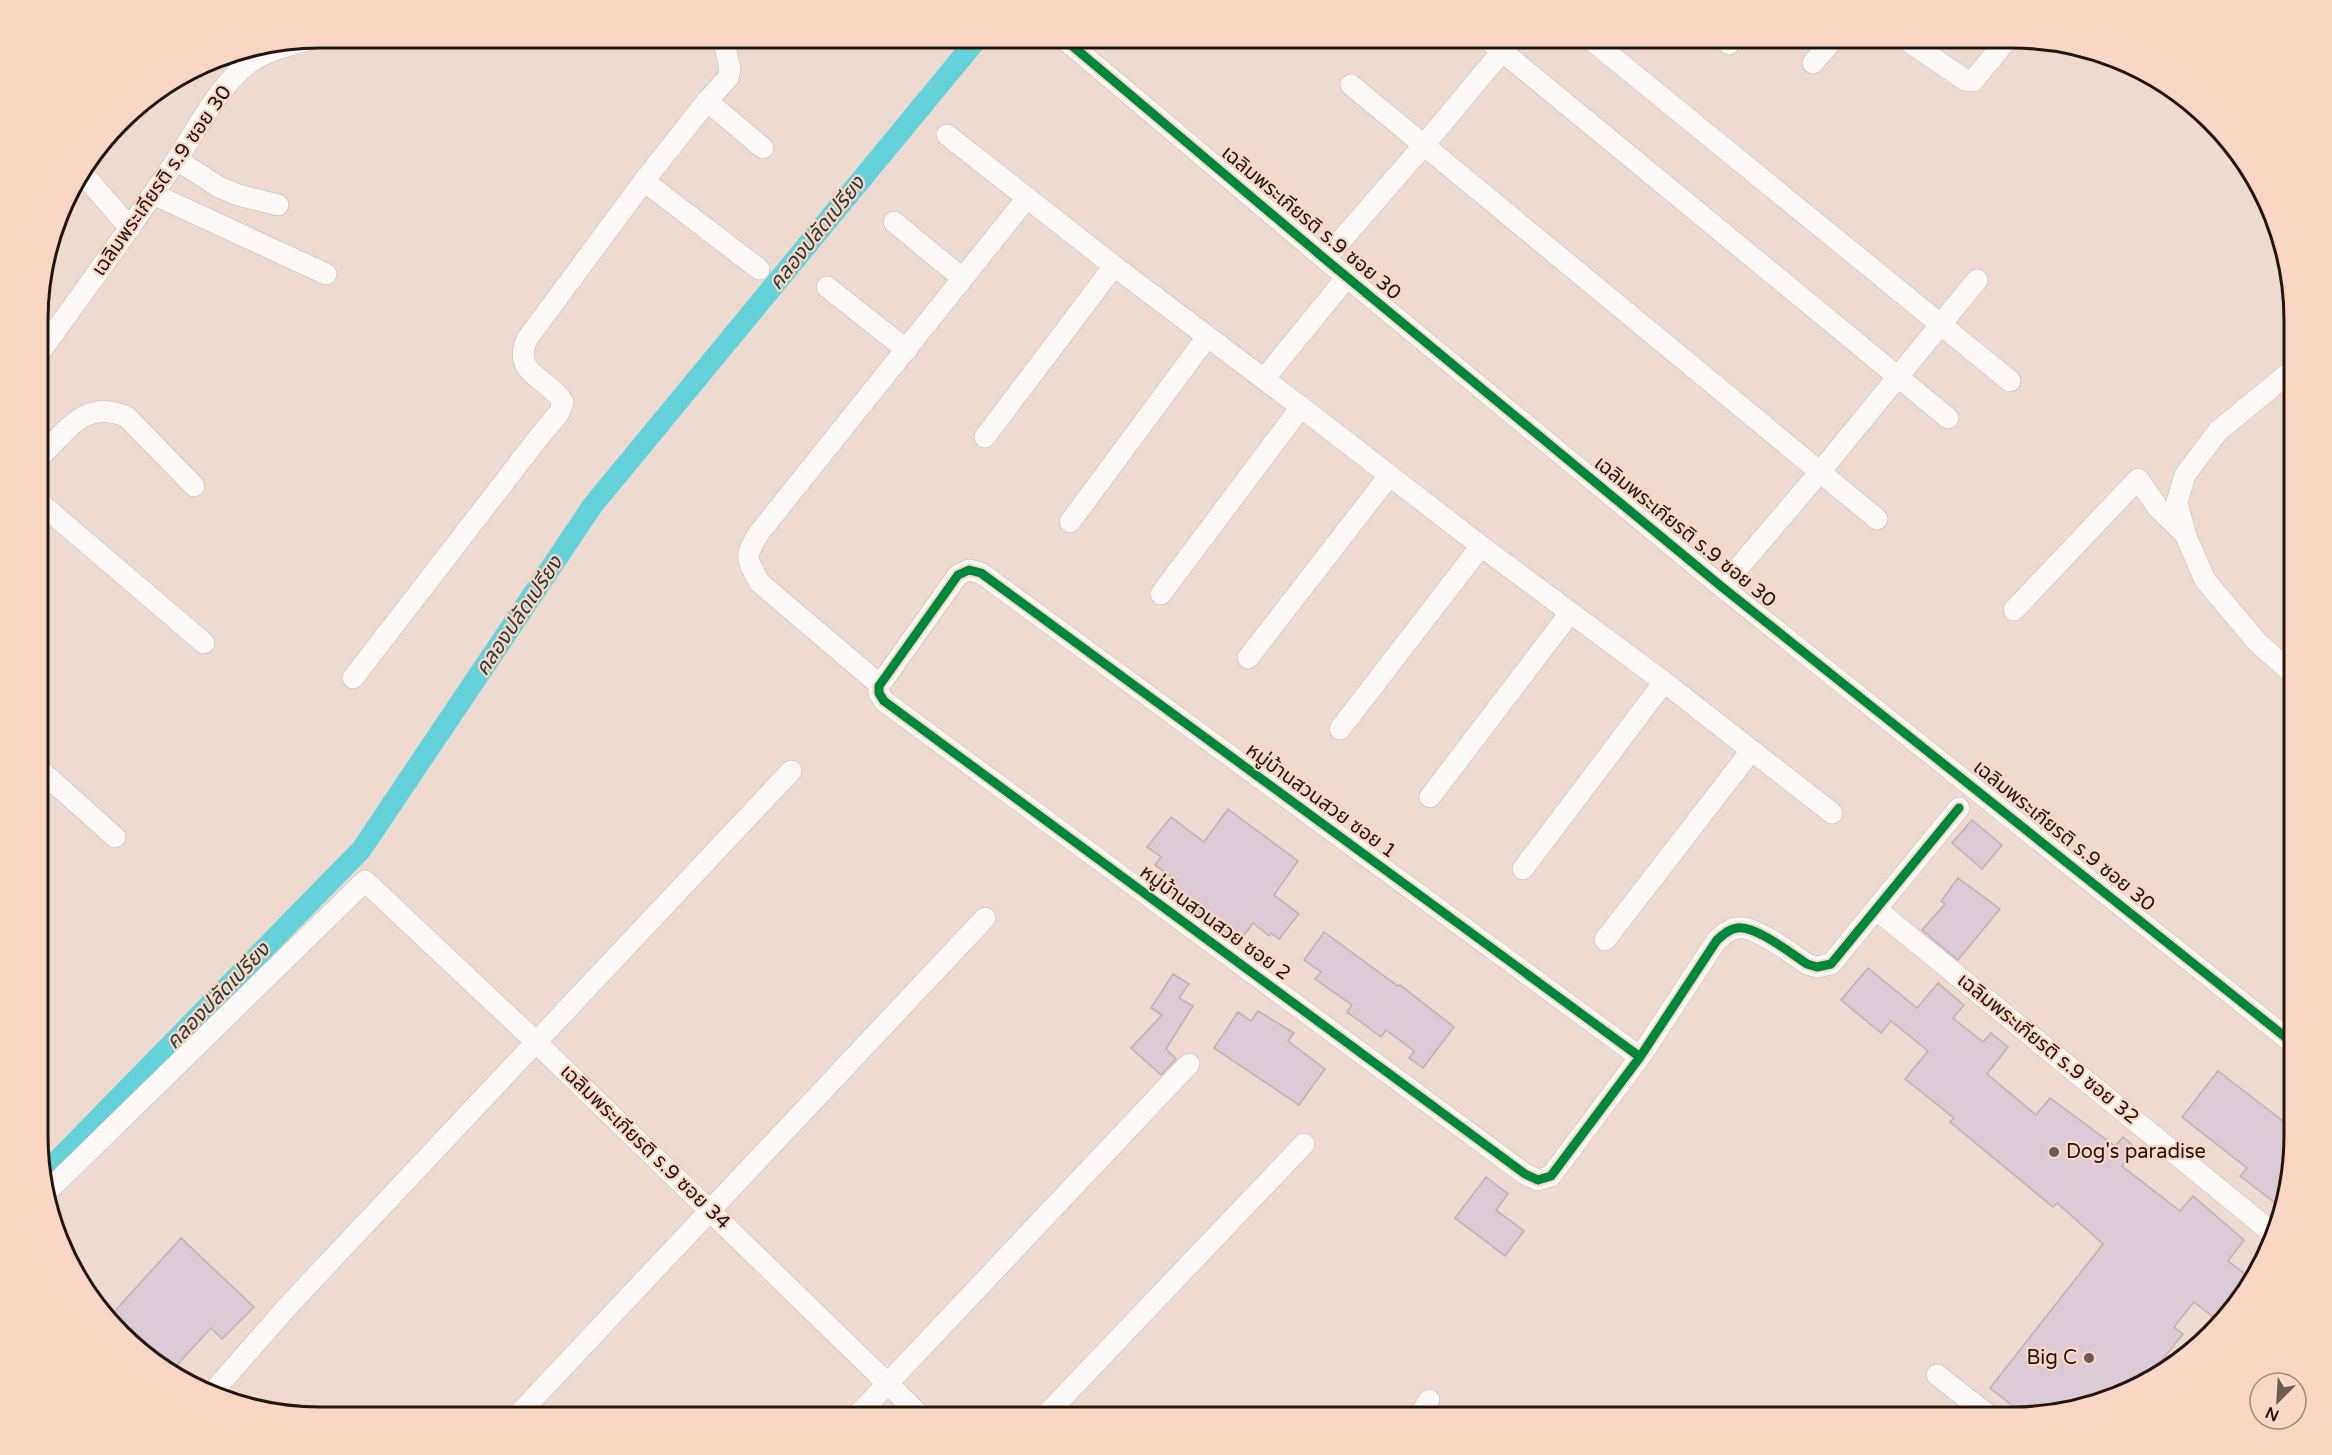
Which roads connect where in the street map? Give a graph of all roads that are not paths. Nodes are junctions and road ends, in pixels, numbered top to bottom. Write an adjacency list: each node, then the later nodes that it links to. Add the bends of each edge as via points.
1 (725, 48): 12 (street, via 728,78)
2 (1075, 48): 24 (street, เฉลิมพระเกียรติ ร.9 ซอย 30)
3 (1496, 48): 14 (street)
4 (1507, 48): 36 (street)
5 (1601, 48): 32 (street)
6 (1826, 48): 10 (street)
7 (1918, 48): 8 (street, via 1965,80 1973,81)
8 (2000, 48)
9 (242, 59): 16 (street, เฉลิมพระเกียรติ ร.9 ซอย 30)
10 (1813, 63)
11 (1351, 85): 14 (street)
12 (707, 101): 15 (street); 18 (street)
13 (947, 135): 20 (street)
14 (1424, 145): 24 (street); 44 (street)
15 (764, 148)
16 (177, 160): 19 (street, เฉลิมพระเกียรติ ร.9 ซอย 30); 21 (street, via 219,187)
17 (87, 180): 23 (street)
18 (644, 181): 26 (street); 59 (street, via 522,350 529,371 557,392 563,402 559,413)
19 (153, 194): 23 (street, เฉลิมพระเกียรติ ร.9 ซอย 30); 27 (street)
20 (1027, 198): 25 (street); 29 (street)
21 (278, 205)
22 (894, 222): 29 (street)
23 (130, 228): 34 (street, เฉลิมพระเกียรติ ร.9 ซอย 30)
24 (1325, 259): 28 (street, เฉลิมพระเกียรติ ร.9 ซอย 30)
25 (1114, 266): 33 (street); 42 (street)
26 (759, 269)
27 (326, 274)
28 (1347, 277): 38 (street); 52 (street, เฉลิมพระเกียรติ ร.9 ซอย 30)
29 (962, 278): 35 (street)
30 (1977, 280): 32 (street)
31 (827, 287): 35 (street)
32 (1941, 323): 36 (street); 39 (street)
33 (1208, 337): 38 (street); 49 (street)
34 (48, 341)
35 (907, 350): 60 (street, via 748,551 748,562 760,583 873,679)
36 (1899, 376): 41 (street); 44 (street)
37 (2284, 377): 50 (street, via 2218,431 2185,474 2177,502)
38 (1264, 379): 40 (street)
39 (2010, 381)
40 (1301, 407): 45 (street); 53 (street)
41 (1948, 418)
42 (985, 437)
43 (48, 449): 46 (street, via 85,414 114,411 126,417)
44 (1820, 472): 48 (street); 52 (street)
45 (1389, 476): 51 (street); 57 (street)
46 (194, 486)
47 (48, 510): 56 (street)
48 (1877, 519)
49 (1070, 522)
50 (2187, 536): 54 (street, via 2158,508 2138,479); 58 (street, via 2205,580 2258,643)
51 (1481, 546): 55 (street); 62 (street)
52 (1722, 587): 74 (street, เฉลิมพระเกียรติ ร.9 ซอย 30)
53 (1161, 594)
54 (2014, 610)
55 (1570, 612): 61 (street); 66 (street)
56 (204, 643)
57 (1248, 658)
58 (2284, 666)
59 (353, 678)
60 (882, 681): 76 (street, หมู่บ้านสวนสวย ซอย 1, via 958,575 969,570 981,573); 76 (street, หมู่บ้านสวนสวย ซอย 2, via 879,693 884,701 1525,1174 1538,1180 1551,1176)
61 (1664, 682): 63 (street); 70 (street)
62 (1340, 729)
63 (1751, 751): 68 (street); 73 (street)
64 (791, 771): 75 (street)
65 (48, 777): 69 (street)
66 (1430, 797)
67 (1959, 808): 71 (street)
68 (1832, 813)
69 (115, 837)
70 (1522, 869)
71 (1877, 910): 76 (street, via 1839,956 1824,967 1807,964 1749,930 1738,927 1728,931 1717,940); 81 (street, เฉลิมพระเกียรติ ร.9 ซอย 32)
72 (985, 918): 80 (street)
73 (1605, 940)
74 (2284, 1036)
75 (537, 1043): 79 (street, เฉลิมพระเกียรติ ร.9 ซอย 34, via 365,881); 80 (street, เฉลิมพระเกียรติ ร.9 ซอย 34); 84 (street, via 288,1306)
76 (1640, 1057)
77 (1189, 1064): 83 (street)
78 (1304, 1144): 88 (street)
79 (54, 1185)
80 (712, 1211): 83 (street, เฉลิมพระเกียรติ ร.9 ซอย 34); 85 (street)
81 (2267, 1229)
82 (1937, 1375): 89 (street)
83 (887, 1384): 86 (street); 87 (street, เฉลิมพระเกียรติ ร.9 ซอย 34)
84 (217, 1387)
85 (526, 1407)
86 (865, 1407)
87 (911, 1407)
88 (1054, 1407)
89 (1978, 1407)

